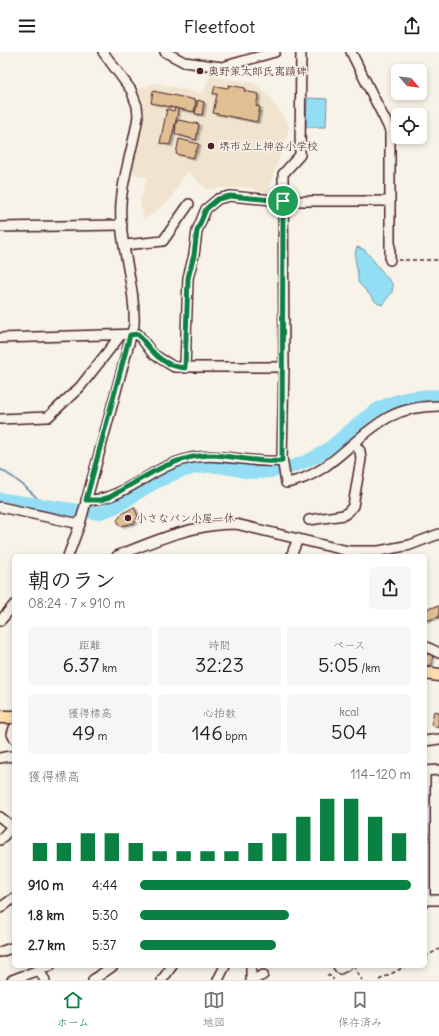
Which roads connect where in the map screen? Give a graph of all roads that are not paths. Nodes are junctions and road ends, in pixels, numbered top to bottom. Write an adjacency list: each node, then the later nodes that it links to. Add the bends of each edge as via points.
1 (103, 52): 9 (street, via 131,90 137,106 138,116 121,204)
2 (166, 52): 3 (street, via 184,62 222,67)
3 (275, 52)
4 (301, 52): 6 (street, via 300,155 283,174)
5 (351, 52): 7 (street, via 390,130)
6 (283, 201): 7 (street); 16 (street); 17 (street, via 230,196 218,199 206,209 197,231 188,278)
7 (390, 201): 12 (street)
8 (189, 204): 11 (street, via 163,241)
9 (122, 225): 10 (street); 11 (street)
10 (0, 227)
11 (125, 244): 13 (street, via 134,310 134,325)
12 (390, 260)
13 (130, 335): 14 (street); 17 (street, via 138,334 153,354 174,367); 22 (street)
14 (120, 336): 15 (street); 19 (street, via 80,387 48,417)
15 (0, 338)
16 (284, 367): 17 (street); 21 (street)
17 (185, 368)
18 (439, 406): 20 (street, via 399,412 387,418)
19 (0, 419)
20 (354, 444): 21 (street, via 324,468 297,481 286,483); 24 (street, via 360,452 361,459 353,506 344,515)
21 (282, 461): 22 (street, via 254,461 210,455 187,458 164,466 110,497)
22 (86, 501): 25 (street)
23 (0, 507): 25 (street)
24 (309, 520)
25 (80, 524): 28 (street)
26 (439, 534): 27 (street, via 410,545 379,551 348,551)
27 (298, 539): 29 (street, via 236,524 219,524 202,526 165,537); 30 (street)
28 (69, 554)
29 (122, 554)
30 (291, 554)
31 (12, 606): 33 (street)
32 (12, 607): 34 (street)
33 (0, 612)
34 (0, 621)
35 (427, 647): 36 (street)
36 (439, 653)
37 (427, 673): 38 (main road)
38 (439, 675)
39 (0, 717): 40 (main road)
40 (12, 717)
41 (439, 739): 42 (street)
42 (427, 741)
43 (12, 754): 44 (street)
44 (0, 758)
45 (439, 770): 46 (street)
46 (427, 771)
47 (0, 817): 48 (street)
48 (12, 826)
49 (12, 828): 50 (street)
50 (0, 840)
51 (12, 899): 54 (street)
52 (439, 900): 53 (street)
53 (427, 901)
54 (0, 908)
55 (12, 948): 56 (street)
56 (0, 952)
57 (46, 968): 62 (street)
58 (110, 968): 66 (street)
59 (171, 968): 67 (street)
60 (224, 968): 68 (street)
61 (251, 968): 69 (street)
62 (39, 971): 64 (street); 65 (street)
63 (263, 975): 69 (street)
64 (12, 980)
65 (45, 980)
66 (93, 980)
67 (162, 980)
68 (218, 980)
69 (252, 980)

